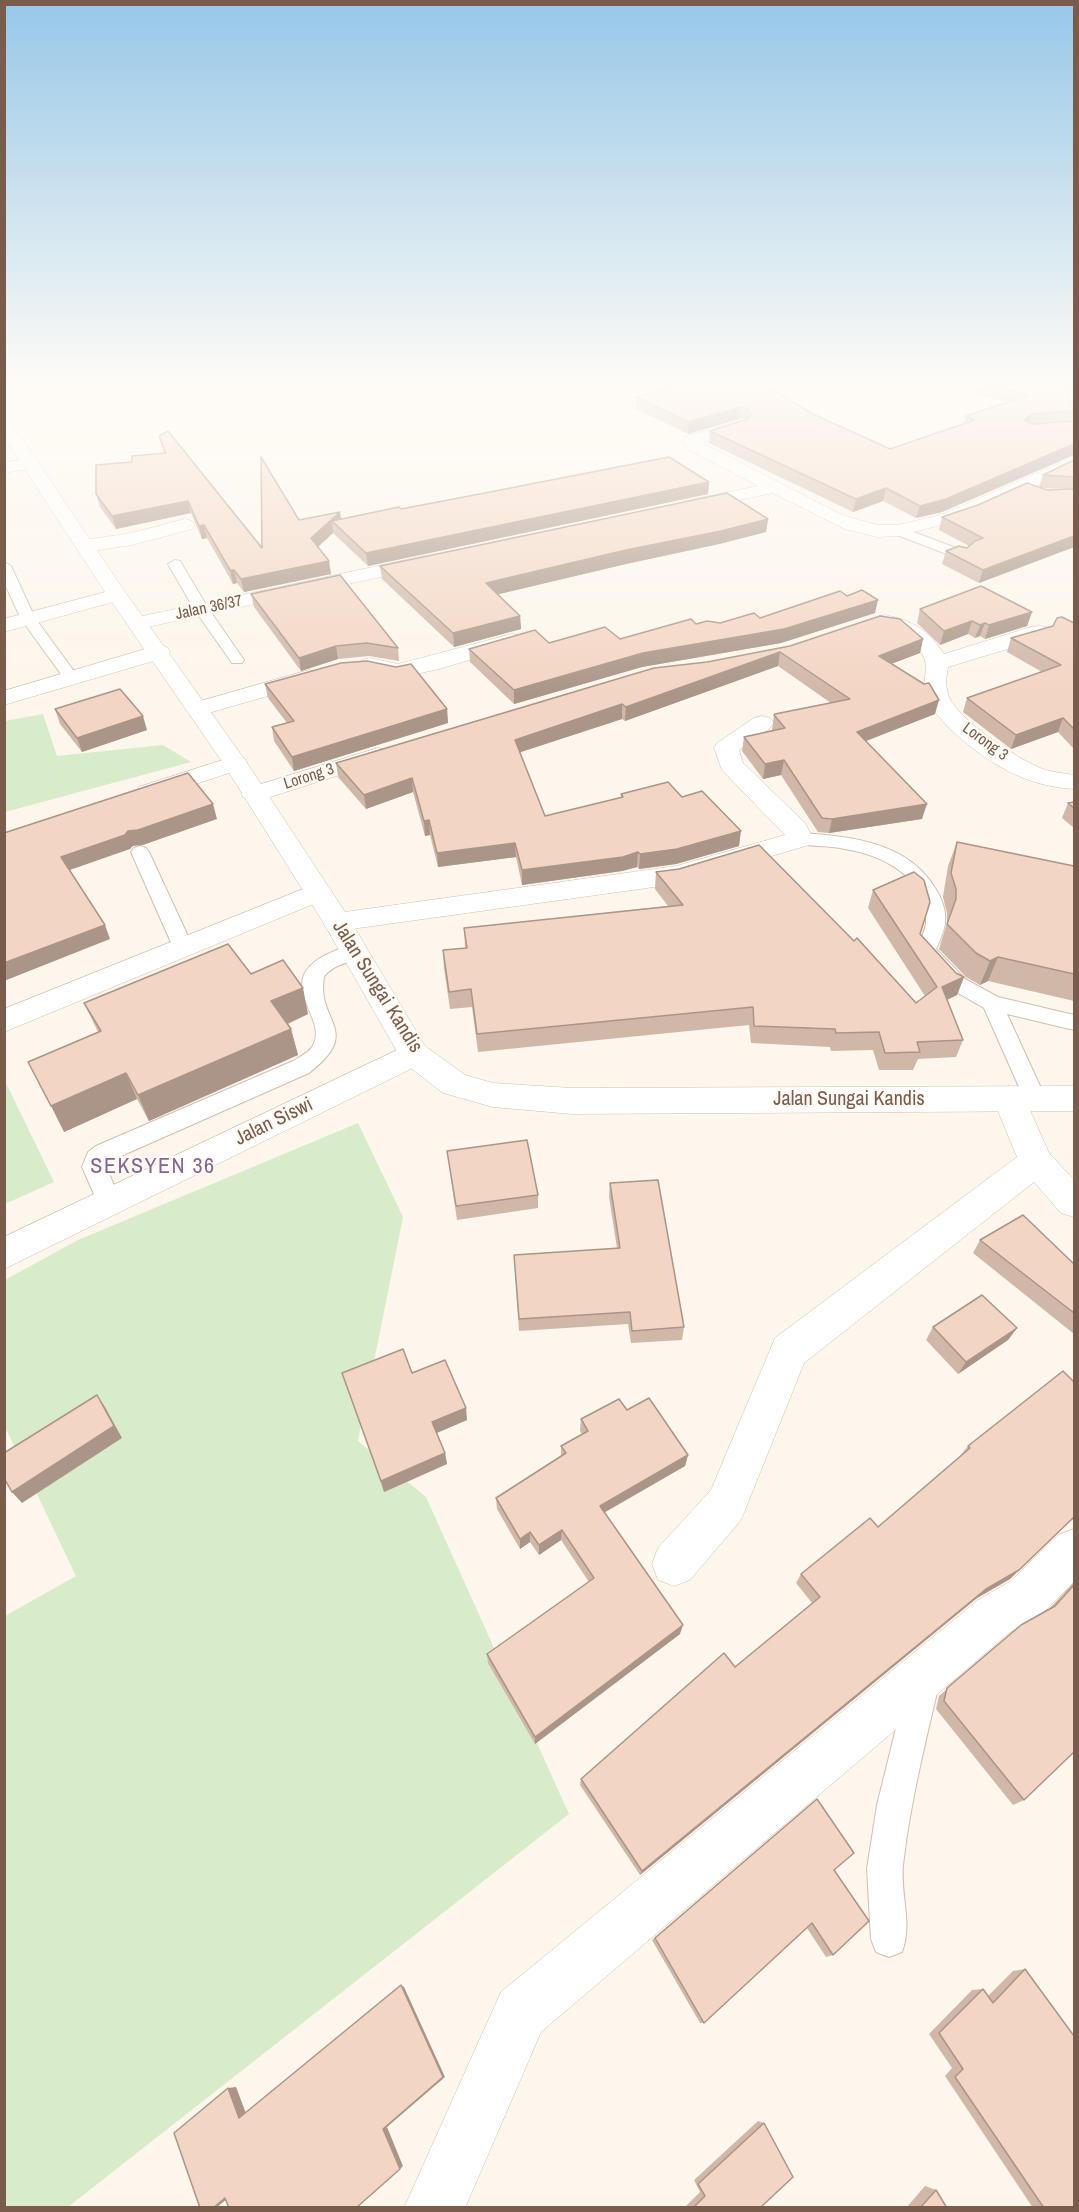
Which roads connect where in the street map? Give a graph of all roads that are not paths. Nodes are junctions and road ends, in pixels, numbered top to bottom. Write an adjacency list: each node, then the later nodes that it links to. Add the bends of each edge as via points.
1 (36, 488): 8 (street, Jalan Sungai Kandis)
2 (772, 488): 5 (street)
3 (773, 488): 7 (street, via 861,528)
4 (1029, 488): 7 (street, via 944,520)
5 (668, 510)
6 (186, 525): 8 (street)
7 (897, 530): 9 (lane)
8 (85, 546): 13 (street, Jalan Sungai Kandis)
9 (962, 555)
10 (446, 557): 14 (street, Jalan 36/37)
11 (175, 564): 14 (lane)
12 (4, 566): 15 (lane)
13 (117, 595): 15 (street); 16 (street, Jalan Sungai Kandis)
14 (201, 609): 16 (street, Jalan 36/37); 22 (lane)
15 (28, 619): 18 (street); 24 (lane)
16 (138, 623): 21 (street, Jalan Sungai Kandis)
17 (864, 625): 23 (street, via 886,621 903,624 932,649)
18 (4, 626)
19 (1039, 632): 23 (street)
20 (534, 633): 26 (street, via 398,671 369,665 340,669)
21 (159, 652): 24 (street); 26 (street, Jalan Sungai Kandis)
22 (237, 660)
23 (938, 663): 30 (street, Lorong 3, via 934,681 939,700 958,722 988,747 1029,772)
24 (71, 678): 25 (street)
25 (4, 698)
26 (198, 709): 29 (street, Jalan Sungai Kandis)
27 (762, 723): 33 (street, via 726,748 731,765 796,829)
28 (402, 747): 31 (street, Lorong 3)
29 (235, 763): 31 (street, Jalan Sungai Kandis); 32 (street)
30 (1074, 782)
31 (254, 794): 35 (street, Jalan Sungai Kandis)
32 (125, 800)
33 (800, 839): 36 (street, via 676,875); 39 (lane, via 861,844 909,868 928,889 936,921 926,950 958,984)
34 (140, 852): 37 (lane)
35 (318, 892): 36 (street, Jalan Sungai Kandis); 37 (street)
36 (338, 922): 38 (street, Jalan Sungai Kandis)
37 (183, 947): 40 (street)
38 (355, 951): 42 (street, Jalan Sungai Kandis); 46 (lane, via 322,965 313,978 311,991 327,1035 322,1050 301,1067 104,1153 96,1159 94,1167)
39 (992, 1003): 41 (lane); 43 (lane)
40 (4, 1021)
41 (1074, 1022)
42 (414, 1054): 43 (street, Jalan Sungai Kandis, via 454,1084 493,1095 572,1101); 46 (street, Jalan Siswi)
43 (1022, 1099): 44 (street, Jalan Sungai Kandis); 45 (street)
44 (1074, 1099)
45 (1036, 1161): 47 (street); 50 (street, via 789,1351 726,1505)
46 (110, 1203): 48 (street, Jalan Siswi)
47 (1074, 1203)
48 (4, 1254)
49 (1074, 1551): 51 (street, via 1027,1597 994,1616)
50 (674, 1564)
51 (925, 1673): 52 (lane, via 894,1805 885,1869); 53 (street, via 521,2012)
52 (889, 1939)
53 (434, 2208)

